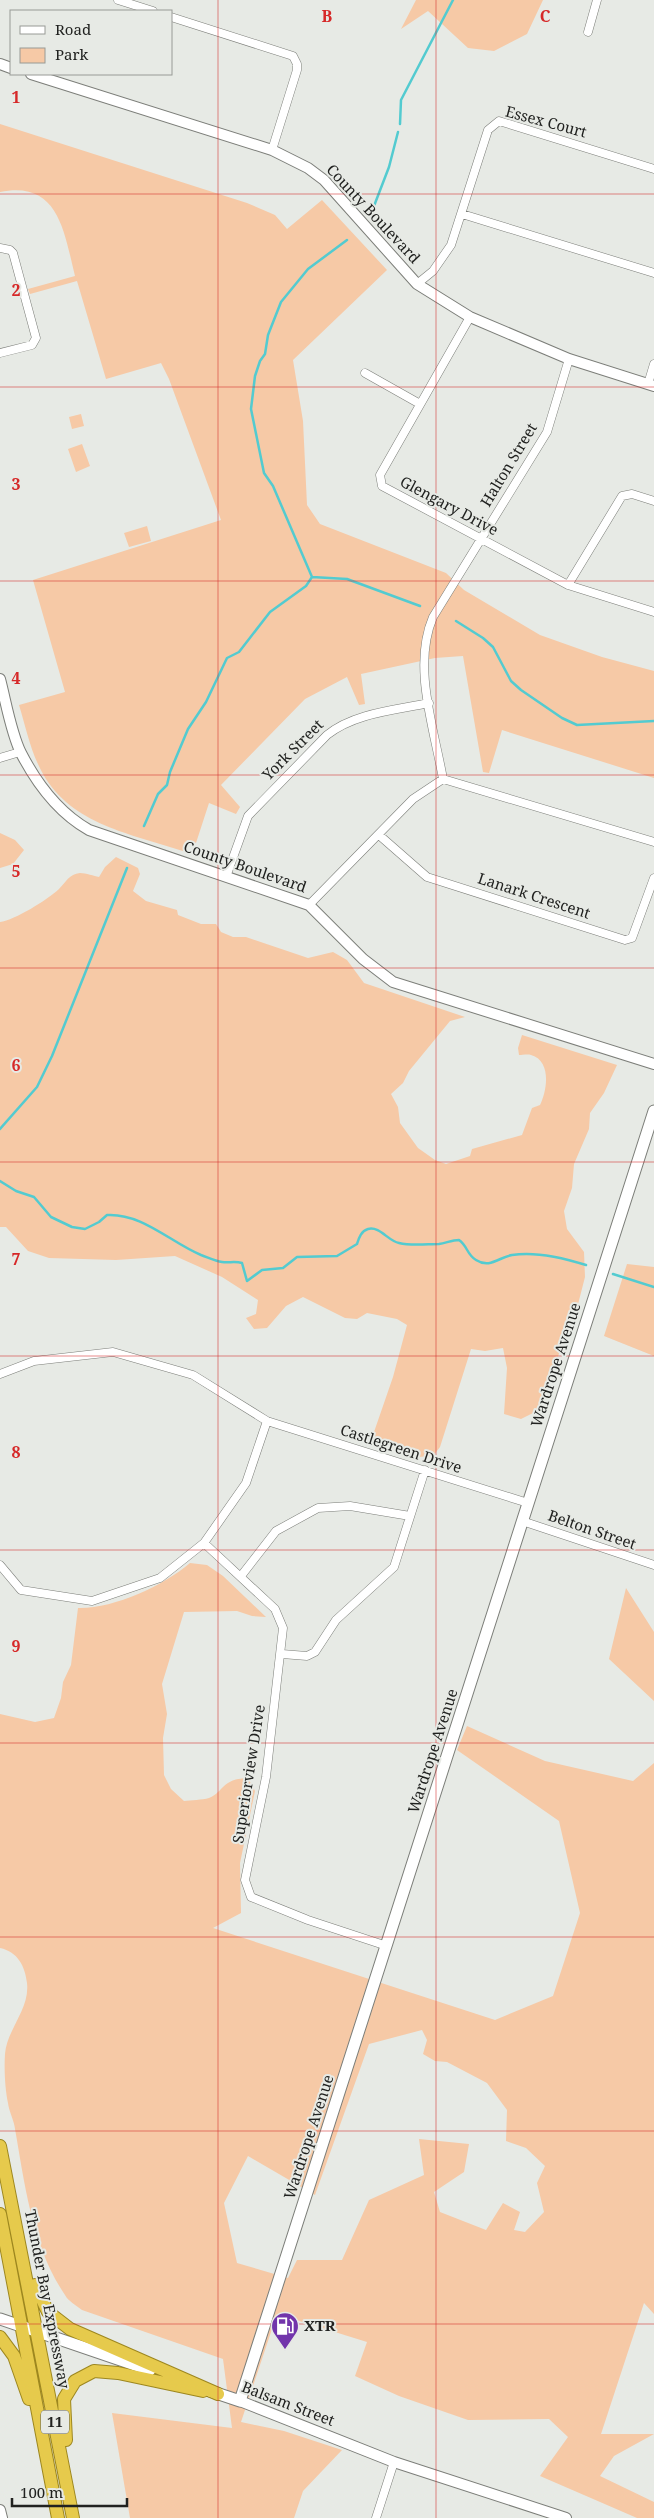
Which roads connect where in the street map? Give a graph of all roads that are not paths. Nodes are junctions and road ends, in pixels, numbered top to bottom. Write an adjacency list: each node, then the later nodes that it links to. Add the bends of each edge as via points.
1 (118, 0): 3 (street)
2 (597, 0): 5 (street)
3 (150, 10)
4 (172, 17): 7 (street, via 293,56 296,70)
5 (588, 32)
6 (34, 75): 7 (street, County Boulevard)
7 (272, 150): 12 (street, County Boulevard, via 324,180)
8 (654, 168): 9 (street, Essex Court, via 499,121 488,130)
9 (462, 214): 11 (street); 12 (street, Essex Court, via 452,245 443,259)
10 (0, 248): 14 (street, via 13,253 36,338 32,345)
11 (654, 273)
12 (417, 284): 13 (street, County Boulevard)
13 (470, 317): 15 (street, County Boulevard); 19 (street, Glengary Drive)
14 (0, 353)
15 (569, 359): 18 (street, County Boulevard); 21 (street, Halton Street, via 547,432)
16 (654, 364): 18 (street)
17 (364, 373): 19 (street)
18 (651, 385)
19 (420, 404): 21 (street, Glengary Drive, via 380,475 380,482 382,486)
20 (654, 501): 22 (street, via 632,494 622,496)
21 (481, 539): 22 (street, Glengary Drive); 25 (street, Halton Street, via 428,629 425,651)
22 (568, 585): 23 (street, Glengary Drive)
23 (654, 612)
24 (0, 679): 26 (street, County Boulevard)
25 (429, 703): 28 (street, Halton Street); 31 (street, York Street, via 352,720 327,735 248,816)
26 (20, 752): 27 (street); 31 (street, County Boulevard, via 47,795 77,824)
27 (0, 758)
28 (443, 779): 29 (street, via 413,799); 30 (street)
29 (379, 835): 32 (street, Lanark Crescent, via 427,877 624,940 632,938 637,930); 33 (street)
30 (654, 842)
31 (226, 878): 33 (street, County Boulevard)
32 (654, 878)
33 (309, 905): 34 (street, County Boulevard, via 362,959 393,982)
34 (654, 1064)
35 (654, 1111): 39 (main road, Wardrope Avenue)
36 (0, 1374): 37 (street, Castlegreen Drive, via 34,1361 113,1352 193,1375)
37 (267, 1421): 38 (street, Castlegreen Drive); 42 (street, via 246,1483)
38 (425, 1470): 39 (street, Castlegreen Drive); 40 (street)
39 (528, 1504): 41 (main road, Wardrope Avenue)
40 (410, 1516): 45 (street, via 350,1506 318,1508 276,1531); 46 (street, via 392,1570 336,1620 315,1652 307,1656)
41 (522, 1521): 44 (street, Belton Street); 47 (main road, Wardrope Avenue)
42 (204, 1543): 43 (street, via 160,1578 92,1601 21,1590); 45 (street, Superiorview Drive)
43 (0, 1565)
44 (654, 1565)
45 (241, 1576): 46 (street, Superiorview Drive, via 279,1615 283,1628)
46 (282, 1654): 47 (street, Superiorview Drive, via 266,1777 245,1880 252,1897 308,1920)
47 (387, 1946): 56 (main road, Wardrope Avenue)
48 (0, 2146): 49 (highway, Thunder Bay Expressway / 11)
49 (13, 2208): 53 (highway, Thunder Bay Expressway / 11); 55 (highway, via 38,2294 54,2318 70,2329)
50 (0, 2214): 52 (highway, Thunder Bay Expressway / 11)
51 (0, 2319): 52 (main road, Balsam Street)
52 (22, 2326): 53 (main road, Balsam Street); 57 (highway, Thunder Bay Expressway / 11)
53 (38, 2330): 55 (main road, Balsam Street); 60 (highway, Thunder Bay Expressway / 11)
54 (0, 2337): 57 (highway, via 14,2356 29,2399)
55 (218, 2394): 56 (main road, Balsam Street); 60 (highway, via 118,2373 94,2371 75,2381 64,2400)
56 (240, 2401): 58 (street, Balsam Street)
57 (40, 2419): 62 (highway, Thunder Bay Expressway / 11)
58 (394, 2462): 63 (street); 64 (street, Balsam Street)
59 (0, 2510): 61 (street)
60 (73, 2516)
61 (2, 2518)
62 (58, 2518)
63 (376, 2518)
64 (566, 2518)

